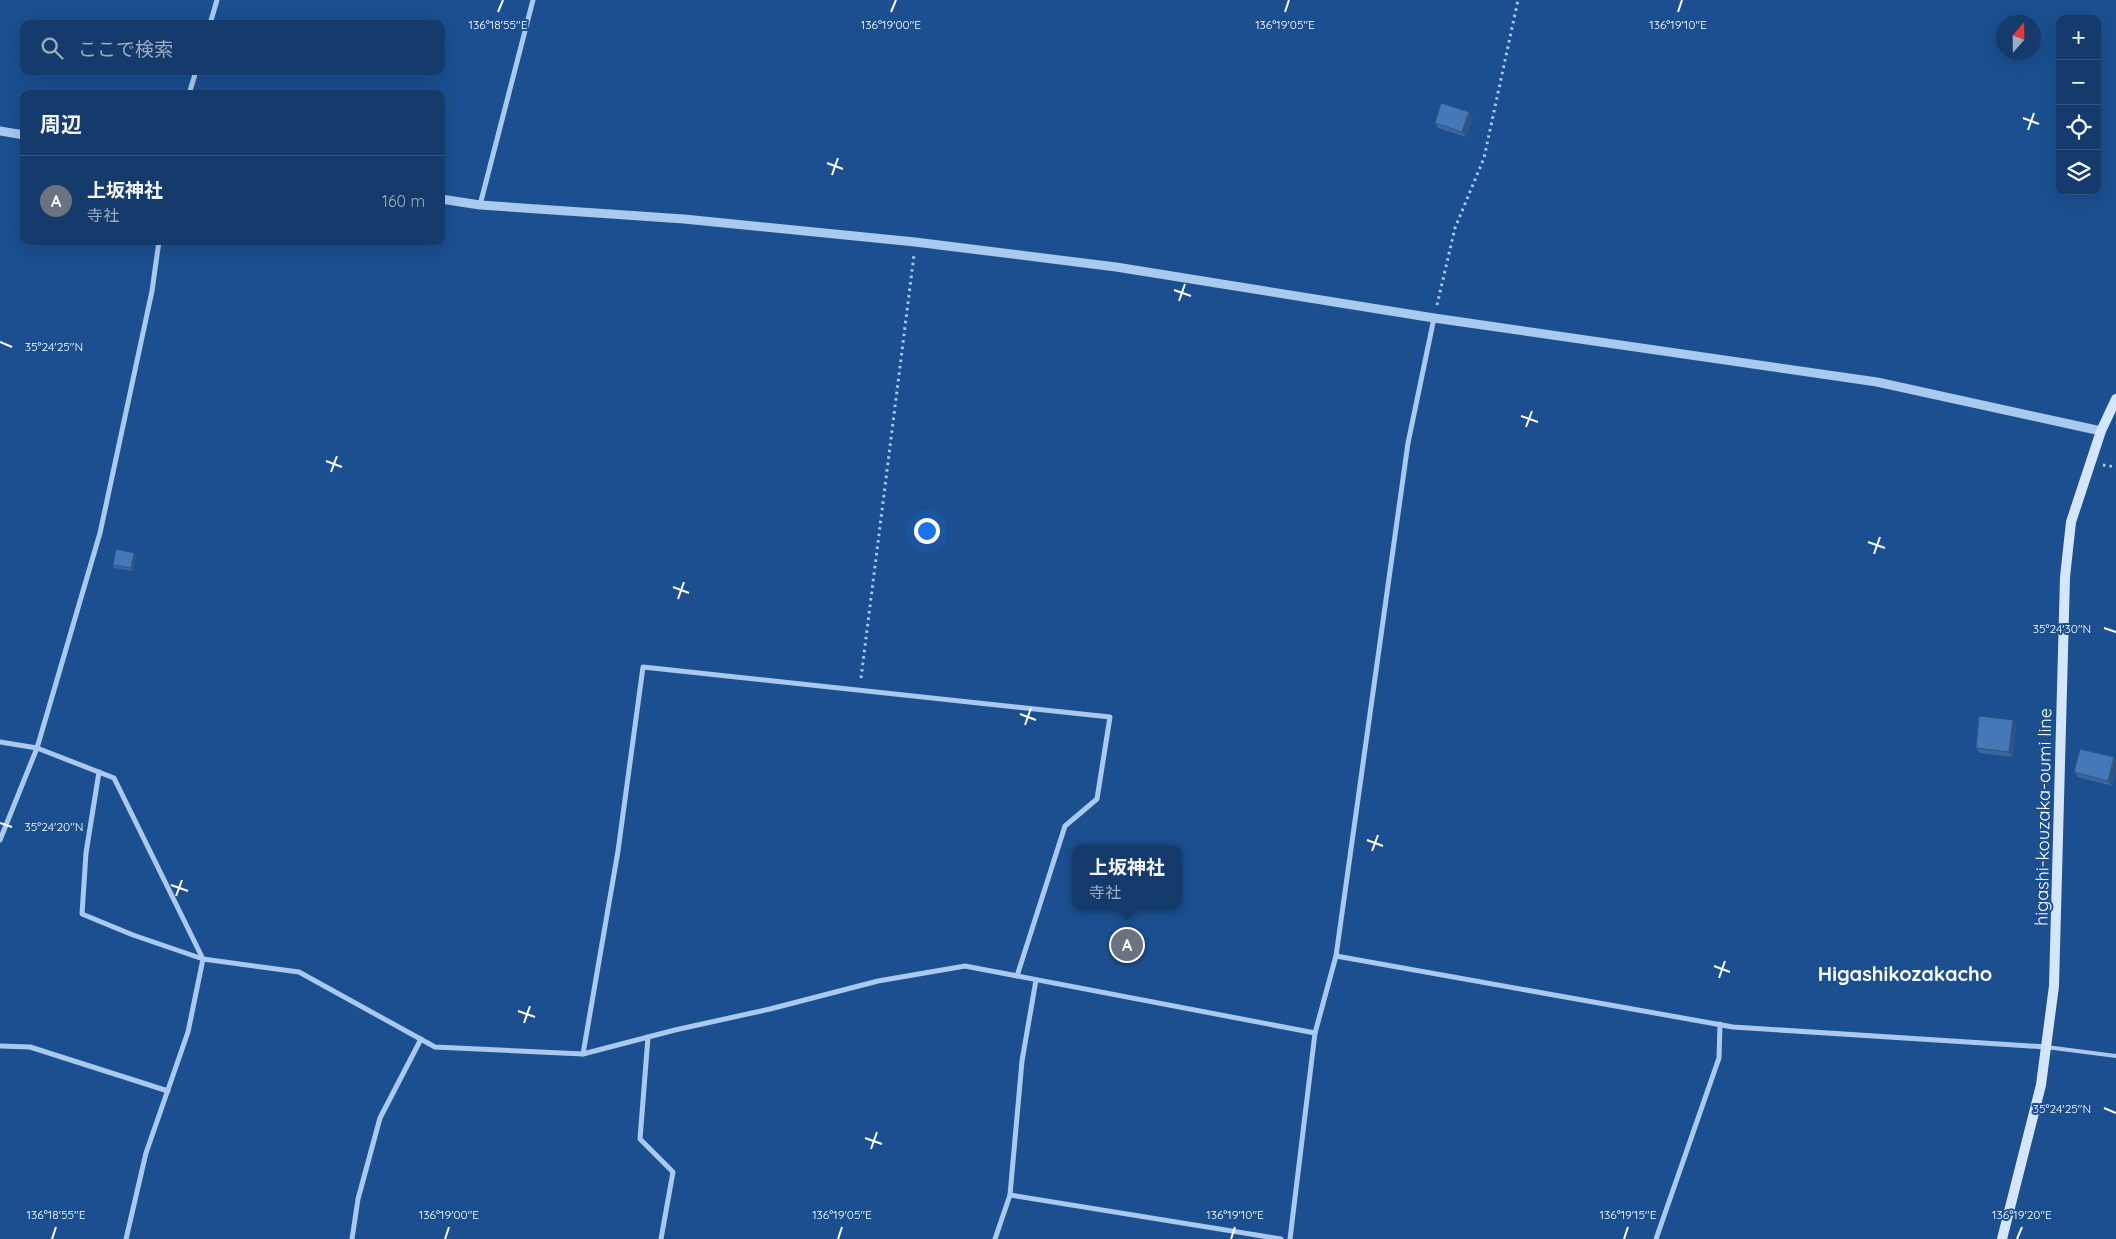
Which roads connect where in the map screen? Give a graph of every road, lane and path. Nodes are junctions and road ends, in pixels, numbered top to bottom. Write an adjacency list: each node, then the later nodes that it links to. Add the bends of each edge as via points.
1 (216, 0): 4 (street)
2 (533, 0): 10 (street)
3 (1518, 0): 13 (path, via 1484,158 1455,228)
4 (211, 20)
5 (195, 75): 6 (street)
6 (190, 90)
7 (0, 131): 8 (street)
8 (20, 134)
9 (445, 201): 10 (street)
10 (480, 205): 11 (street, via 684,219)
11 (916, 242): 13 (street, via 1116,267); 16 (path)
12 (158, 245): 18 (street, via 152,291 100,533)
13 (1434, 318): 15 (street, via 1877,382); 21 (street, via 1408,443)
14 (2116, 399): 15 (main road, higashi-kouzaka-oumi line)
15 (2101, 431): 30 (main road, higashi-kouzaka-oumi line, via 2071,522 2065,577 2054,986)
16 (860, 690): 23 (street, via 1110,717 1097,799 1065,826); 31 (street, via 643,667 618,851)
17 (0, 742): 18 (street)
18 (37, 748): 19 (street); 20 (street)
19 (99, 772): 22 (street, via 114,778); 22 (street, via 86,853 82,914)
20 (0, 840)
21 (1336, 956): 25 (street); 26 (street)
22 (203, 959): 28 (street, via 299,972); 33 (street, via 188,1032)
23 (1017, 976): 24 (street); 27 (street, via 965,966 878,981)
24 (1036, 980): 26 (street); 34 (street, via 1022,1061)
25 (1720, 1024): 30 (street); 41 (street, via 1719,1058)
26 (1314, 1033): 40 (street)
27 (648, 1037): 31 (street); 37 (street, via 640,1139 673,1172)
28 (421, 1039): 31 (street, via 435,1047); 36 (street, via 380,1118 358,1200)
29 (0, 1046): 33 (street, via 30,1046)
30 (2046, 1047): 32 (lane); 42 (main road, higashi-kouzaka-oumi line, via 2041,1085)
31 (583, 1054)
32 (2116, 1056)
33 (168, 1091): 35 (street, via 146,1153)
34 (1010, 1195): 38 (street); 39 (street)
35 (126, 1239)
36 (352, 1239)
37 (661, 1239)
38 (995, 1239)
39 (1281, 1239)
40 (1290, 1239)
41 (1656, 1239)
42 (2002, 1239)

